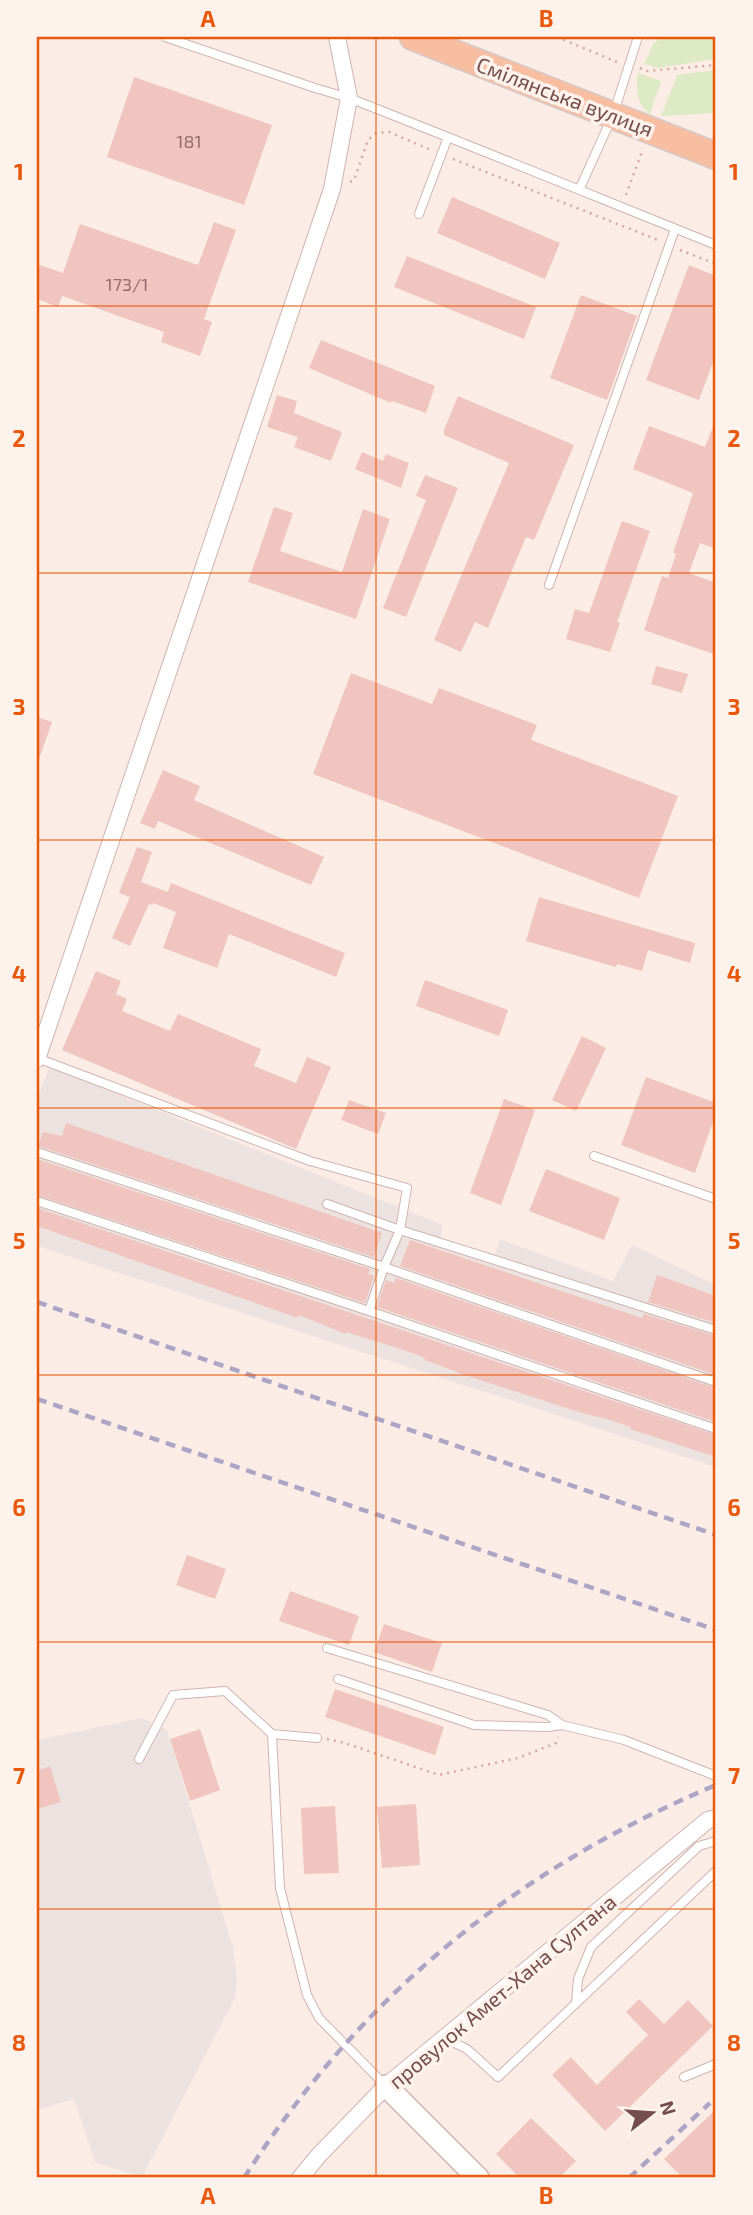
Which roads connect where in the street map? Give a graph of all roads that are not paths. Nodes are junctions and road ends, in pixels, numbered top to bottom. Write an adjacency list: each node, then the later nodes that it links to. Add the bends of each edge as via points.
1 (165, 37): 5 (lane)
2 (337, 37): 5 (street)
3 (413, 37): 6 (main road, Смілянська вулиця)
4 (638, 37): 6 (lane)
5 (349, 98): 7 (lane); 14 (street, via 332,189)
6 (613, 115): 8 (main road, Смілянська вулиця); 9 (lane)
7 (448, 137): 9 (lane); 10 (lane)
8 (716, 156)
9 (580, 188): 11 (lane)
10 (419, 214)
11 (675, 229): 12 (lane); 13 (lane)
12 (716, 245)
13 (549, 585)
14 (37, 1058): 20 (lane, via 310,1161 407,1188)
15 (37, 1152): 21 (lane)
16 (594, 1156): 17 (lane)
17 (716, 1199)
18 (37, 1201): 22 (lane)
19 (327, 1204): 20 (lane)
20 (400, 1230): 21 (lane); 23 (lane)
21 (384, 1267): 22 (lane); 24 (lane)
22 (369, 1311): 25 (lane)
23 (716, 1330)
24 (716, 1382)
25 (716, 1429)
26 (327, 1648): 28 (lane, via 548,1715)
27 (338, 1679): 28 (lane, via 474,1725)
28 (562, 1726): 32 (lane, via 624,1740)
29 (272, 1734): 30 (lane); 31 (lane, via 225,1691 173,1695); 40 (lane, via 280,1888 307,1994 319,2018)
30 (317, 1738)
31 (139, 1759)
32 (716, 1776)
33 (716, 1818): 37 (street, провулок Амет-Хана Султана)
34 (716, 1841): 36 (lane, via 699,1846 591,1947 578,1979)
35 (716, 1871): 36 (lane)
36 (576, 2003): 37 (lane, via 498,2077 467,2049)
37 (444, 2038): 40 (street, провулок Амет-Хана Султана)
38 (716, 2064): 39 (lane)
39 (684, 2077)
40 (386, 2086): 41 (street, провулок Амет-Хана Султана); 42 (street)
41 (300, 2178)
42 (478, 2178)

